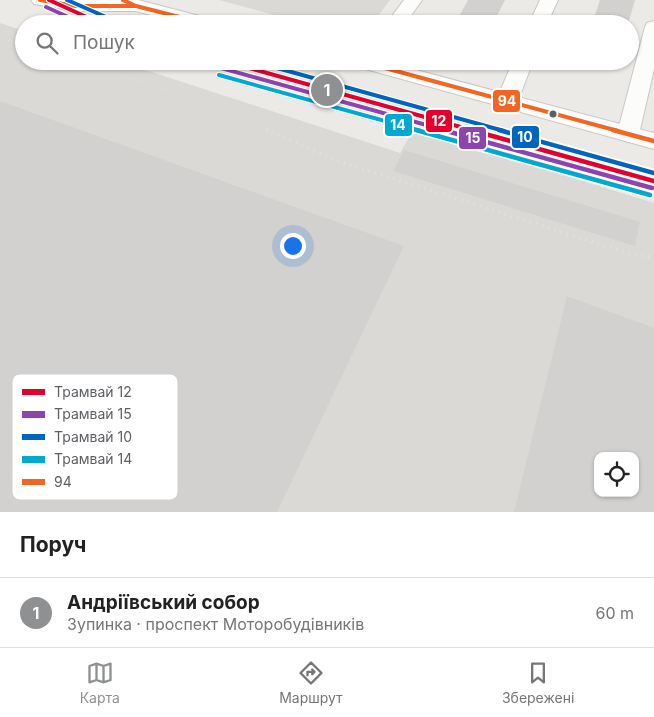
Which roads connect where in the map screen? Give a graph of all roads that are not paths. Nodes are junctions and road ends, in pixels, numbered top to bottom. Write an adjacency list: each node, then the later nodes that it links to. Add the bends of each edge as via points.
1 (40, 0): 4 (main road, via 89,7)
2 (412, 0): 6 (main road)
3 (549, 0): 7 (main road)
4 (130, 3): 5 (main road)
5 (175, 15)
6 (401, 15)
7 (542, 15)
8 (654, 27): 12 (main road)
9 (393, 70): 11 (main road)
10 (519, 70): 11 (main road)
11 (507, 101): 12 (main road)
12 (628, 134): 13 (main road)
13 (654, 141)

